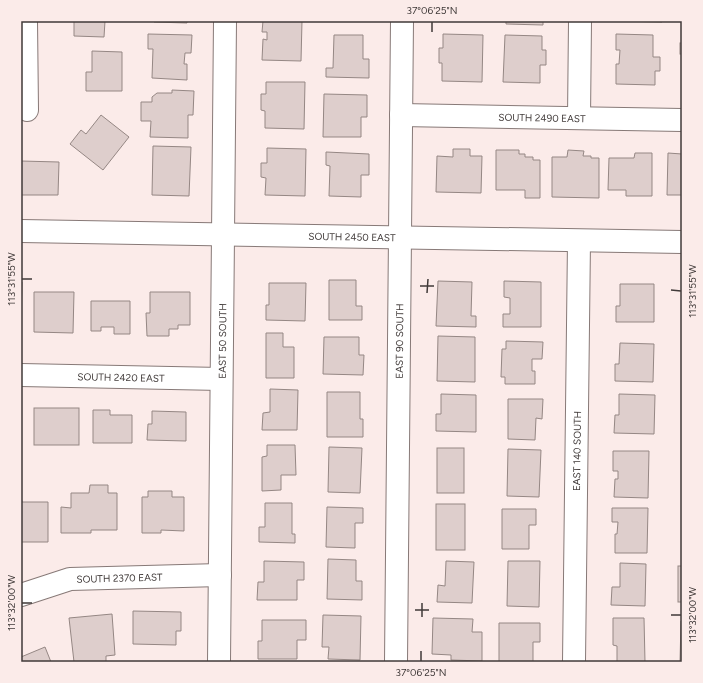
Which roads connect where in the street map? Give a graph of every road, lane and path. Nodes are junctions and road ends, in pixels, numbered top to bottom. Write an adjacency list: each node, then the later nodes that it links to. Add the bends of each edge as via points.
1 (26, 21): 5 (street)
2 (225, 21): 10 (street, EAST 50 SOUTH)
3 (402, 21): 6 (street, EAST 90 SOUTH)
4 (580, 21): 7 (street)
5 (27, 110)
6 (401, 115): 7 (street, SOUTH 2490 EAST); 11 (street, EAST 90 SOUTH)
7 (579, 118): 8 (street, SOUTH 2490 EAST)
8 (682, 120)
9 (21, 231): 10 (street, SOUTH 2450 EAST)
10 (223, 235): 11 (street, SOUTH 2450 EAST); 15 (street, EAST 50 SOUTH)
11 (401, 238): 12 (street, SOUTH 2450 EAST); 19 (street, EAST 90 SOUTH)
12 (579, 241): 13 (street, SOUTH 2450 EAST); 20 (street, EAST 140 SOUTH)
13 (682, 242)
14 (21, 375): 15 (street, SOUTH 2420 EAST)
15 (221, 379): 16 (street, EAST 50 SOUTH)
16 (220, 575): 17 (street, SOUTH 2370 EAST, via 70,579); 18 (street, EAST 50 SOUTH)
17 (21, 595)
18 (219, 662)
19 (396, 662)
20 (574, 662)

